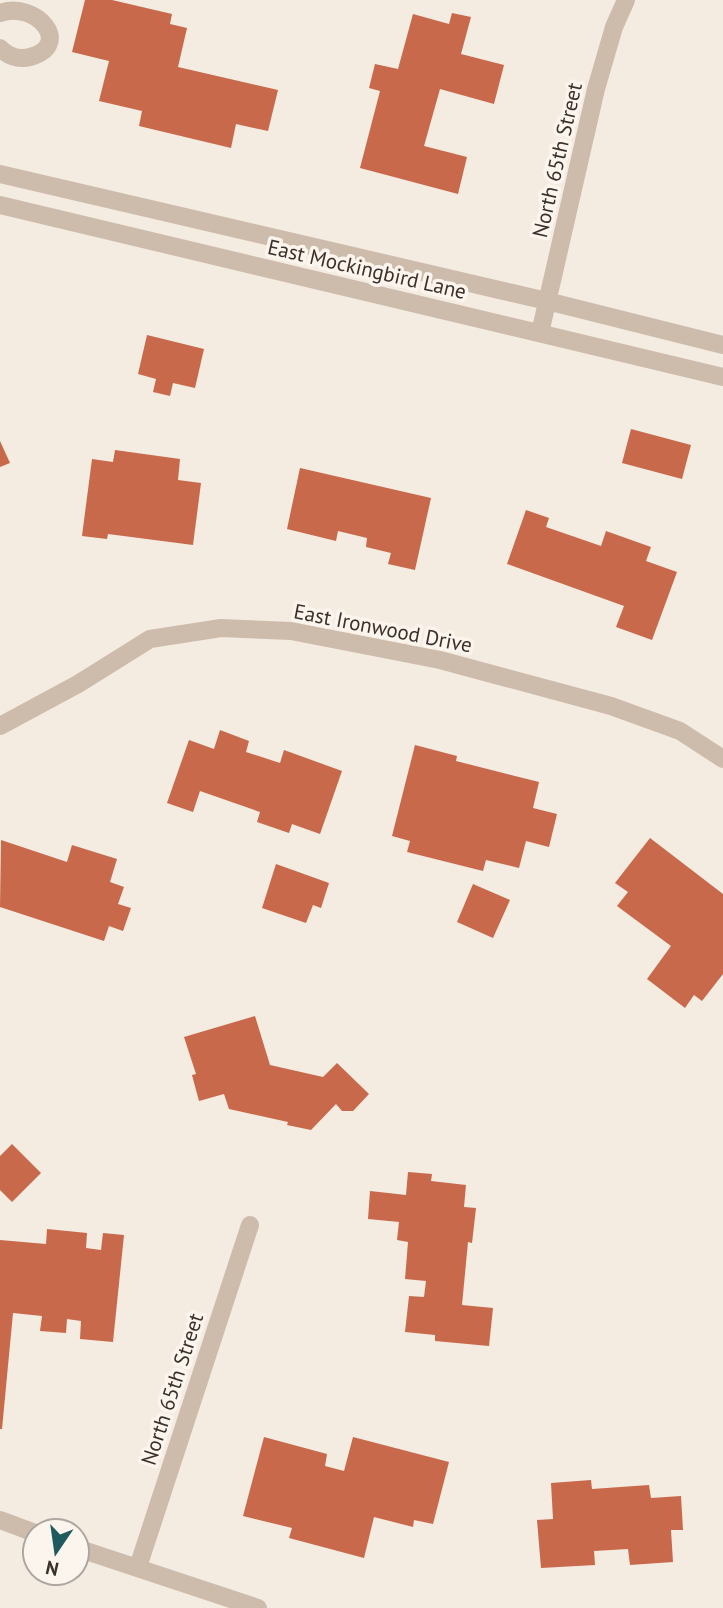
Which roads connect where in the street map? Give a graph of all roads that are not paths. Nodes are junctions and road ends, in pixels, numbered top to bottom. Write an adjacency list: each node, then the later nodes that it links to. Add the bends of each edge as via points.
1 (626, 0): 6 (street, North 65th Street, via 596,89)
2 (0, 13): 3 (street, via 13,4 31,4 46,16 50,33 35,56 17,58)
3 (0, 48)
4 (0, 174): 6 (street, East Mockingbird Lane)
5 (0, 205): 7 (street, East Mockingbird Lane)
6 (547, 301): 7 (street, North 65th Street); 8 (street, East Mockingbird Lane)
7 (540, 333): 9 (street, East Mockingbird Lane)
8 (723, 345)
9 (723, 377)
10 (0, 726): 11 (street, East Ironwood Drive, via 150,639 221,628 291,631 440,660 611,706 680,731)
11 (723, 759)
12 (250, 1225): 16 (street, North 65th Street)
13 (0, 1520): 14 (street)
14 (21, 1528)
15 (91, 1552): 16 (street)
16 (138, 1567): 17 (street)
17 (258, 1608)

